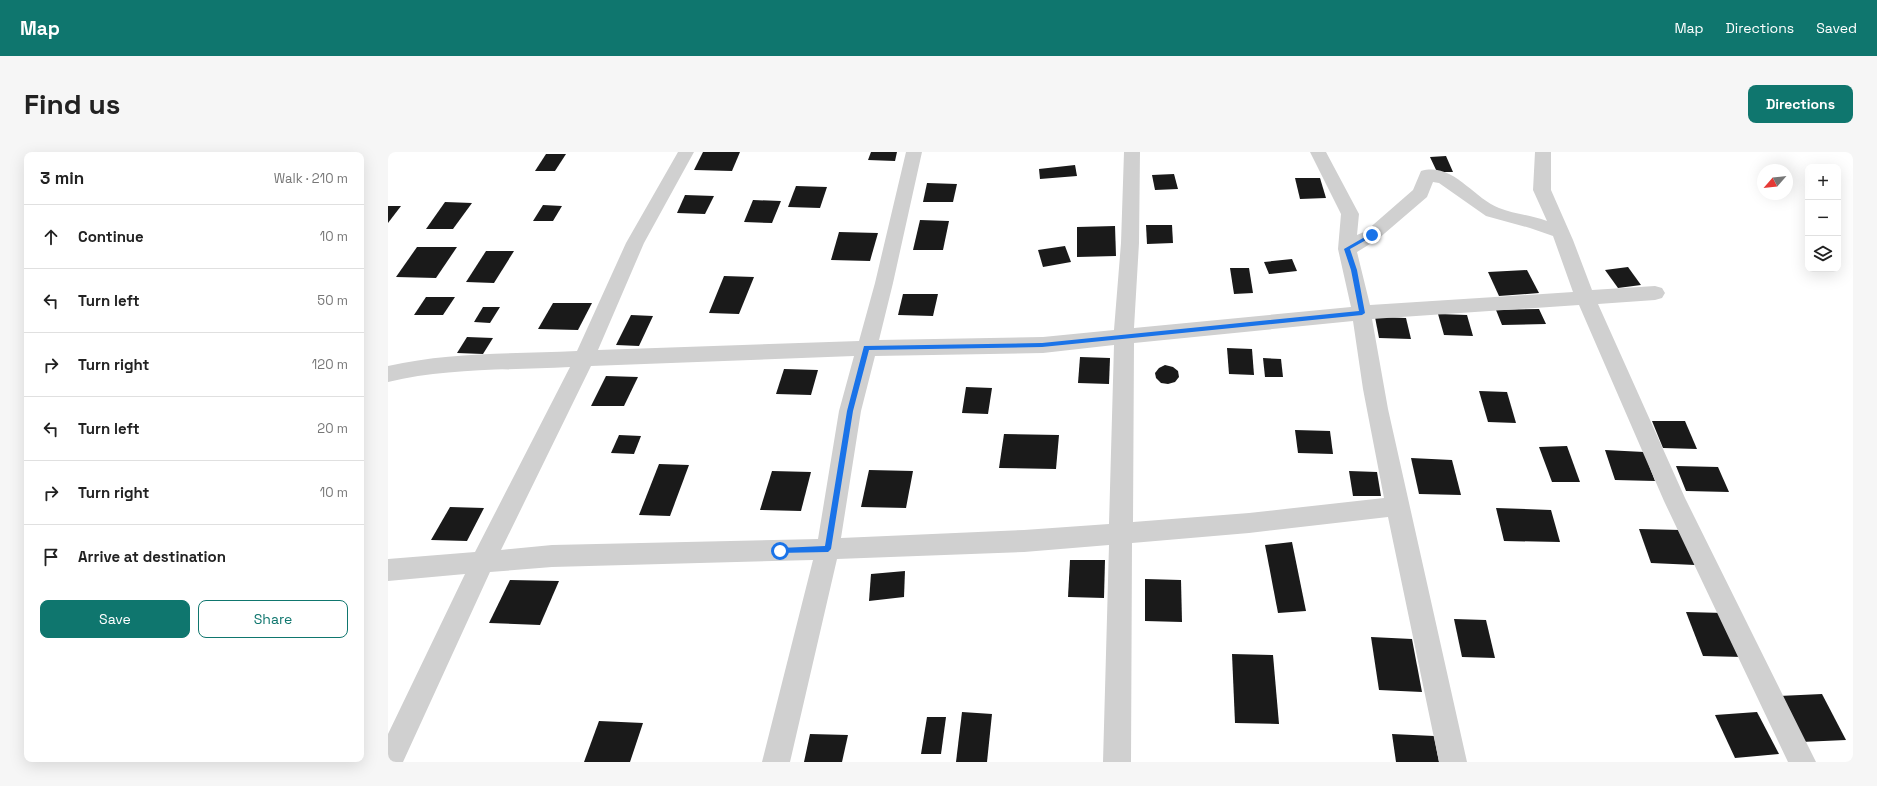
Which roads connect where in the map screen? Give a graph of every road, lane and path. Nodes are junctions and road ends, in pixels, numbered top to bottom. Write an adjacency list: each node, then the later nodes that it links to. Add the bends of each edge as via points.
1 (686, 152): 13 (street, via 636,243)
2 (914, 152): 12 (street, via 884,283)
3 (1132, 152): 11 (street)
4 (1318, 152): 7 (street, via 1350,214)
5 (1543, 152): 6 (street, via 1542,190)
6 (1560, 232): 7 (street, via 1492,212 1444,178 1427,175 1420,193 1372,235); 9 (street)
7 (1347, 249): 10 (street, via 1354,270)
8 (1655, 293): 9 (street)
9 (1585, 297): 10 (street); 24 (street, via 1675,501)
10 (1362, 313): 11 (street); 15 (street, via 1376,407)
11 (1124, 336): 12 (street, via 1042,345); 16 (street)
12 (866, 348): 13 (street); 17 (street, via 850,411)
13 (584, 359): 14 (street, via 465,364); 18 (street)
14 (388, 374)
15 (1398, 506): 16 (street); 23 (street)
16 (1121, 534): 17 (street, via 1024,541); 22 (street)
17 (828, 549): 18 (street, via 552,556); 21 (street)
18 (483, 561): 19 (street); 20 (street)
19 (388, 570)
20 (389, 762)
21 (776, 762)
22 (1117, 762)
23 (1453, 762)
24 (1802, 762)

